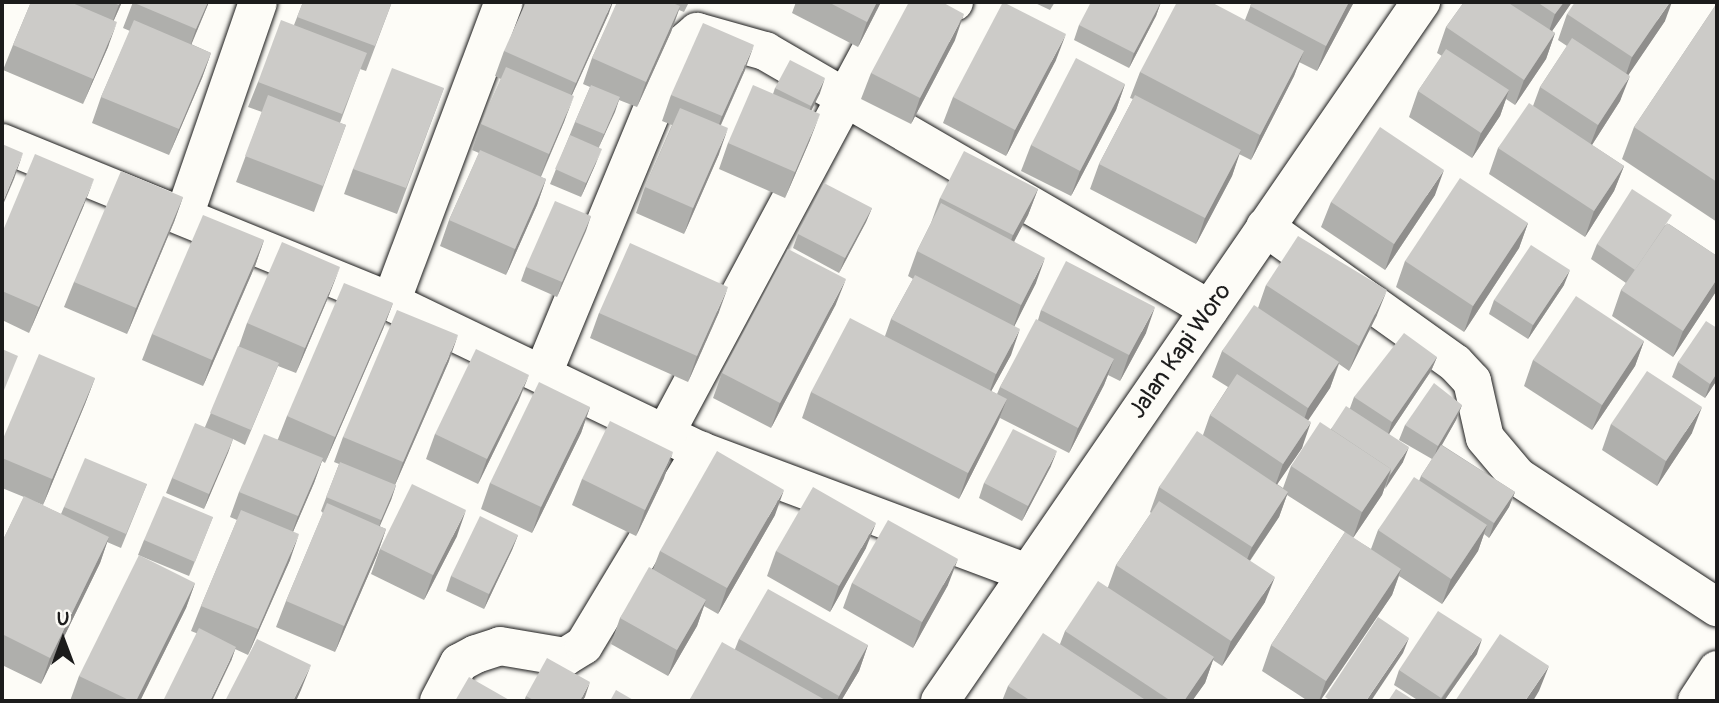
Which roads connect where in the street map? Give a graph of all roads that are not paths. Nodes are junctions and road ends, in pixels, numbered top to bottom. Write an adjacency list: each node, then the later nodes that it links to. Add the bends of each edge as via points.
1 (258, 2): 9 (street)
2 (503, 2): 11 (street)
3 (897, 2): 7 (street)
4 (939, 2): 5 (street)
5 (954, 2)
6 (1421, 2): 10 (street, Jalan Kapi Woro)
7 (846, 96): 12 (street); 13 (street, via 765,51 697,32 685,40); 14 (street)
8 (2, 143): 9 (street)
9 (184, 216): 11 (street)
10 (1265, 227): 12 (street, Jalan Kapi Woro); 17 (street, via 1455,363 1472,381 1485,438 1518,477)
11 (391, 302): 13 (street)
12 (1209, 309): 16 (street, Jalan Kapi Woro)
13 (544, 371): 14 (street)
14 (666, 432): 15 (street)
15 (701, 450): 16 (street); 19 (street, via 584,645 565,657 500,646 476,654 459,663)
16 (1027, 573): 20 (street, Jalan Kapi Woro)
17 (1717, 607)
18 (1717, 670): 21 (street)
19 (439, 701)
20 (940, 701)
21 (1697, 701)

